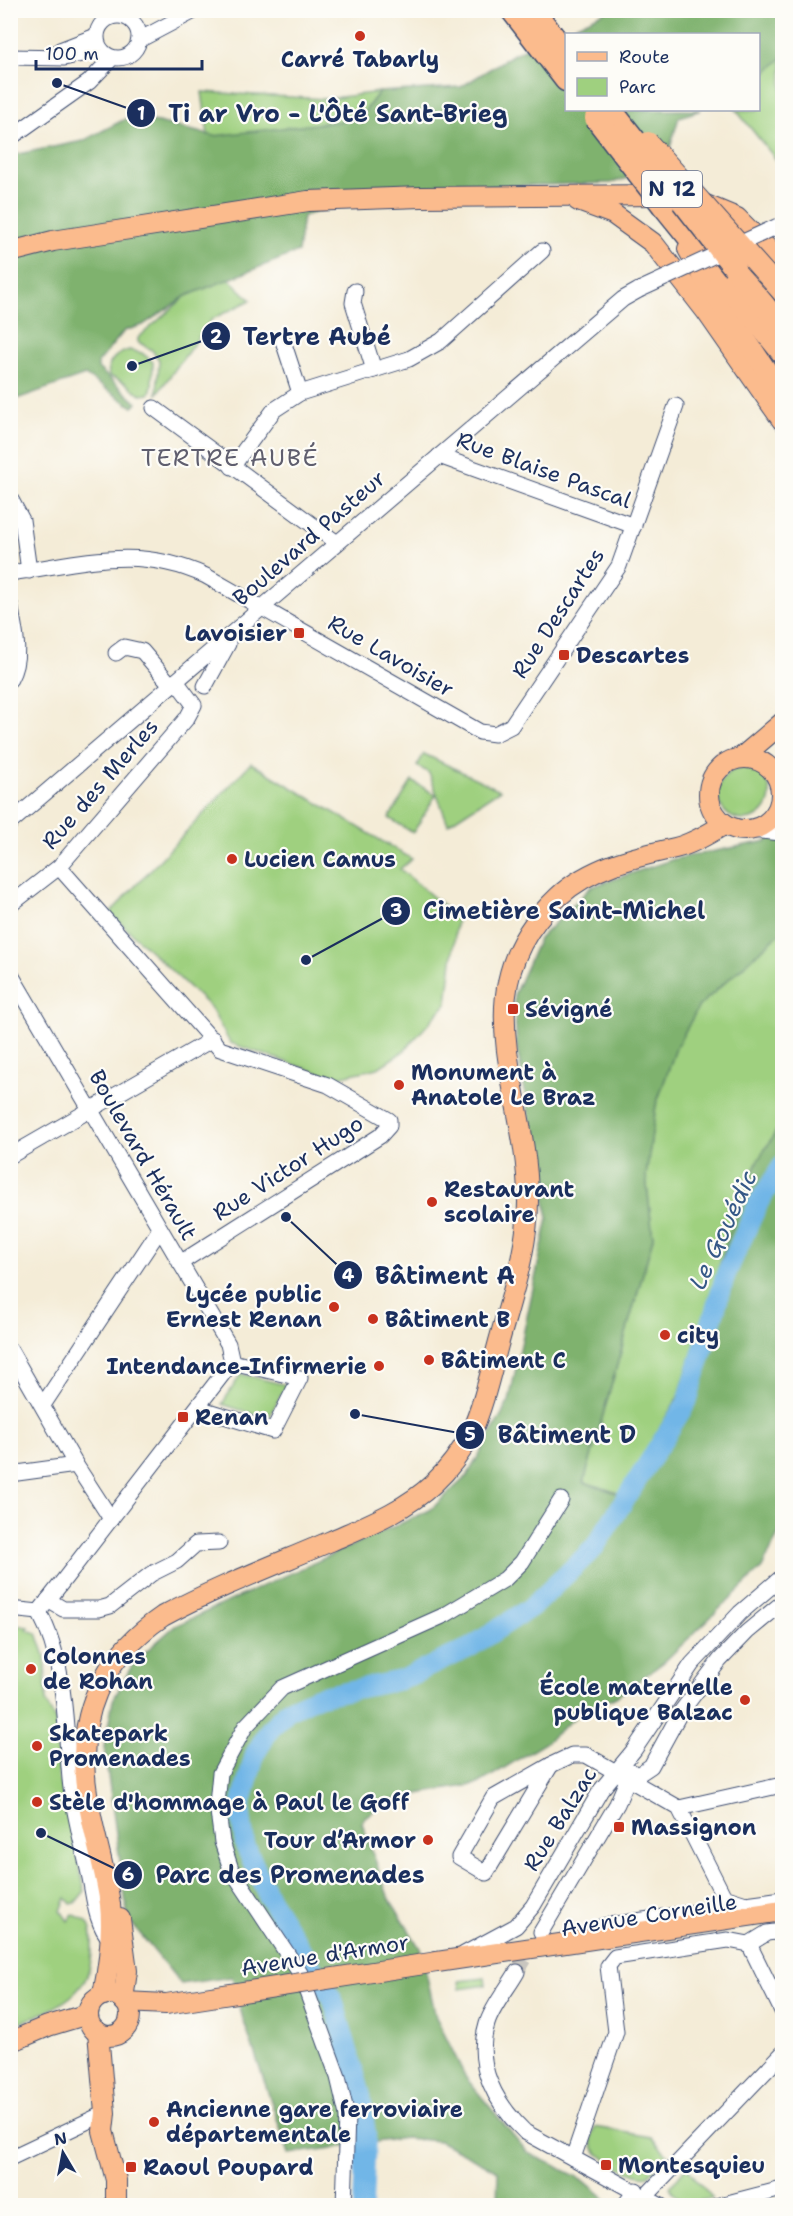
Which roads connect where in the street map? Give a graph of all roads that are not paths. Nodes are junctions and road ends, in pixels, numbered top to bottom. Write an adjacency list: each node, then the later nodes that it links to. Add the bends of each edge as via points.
1 (196, 10): 5 (street)
2 (512, 10): 10 (highway)
3 (533, 10): 8 (highway)
4 (125, 16): 5 (street, via 146,24); 6 (street, via 112,17); 7 (street, via 137,29)
5 (171, 21): 7 (street)
6 (103, 36): 7 (street, via 129,55); 9 (street, via 46,55); 13 (street, via 89,82)
7 (139, 40)
8 (565, 51)
9 (10, 57)
10 (565, 77)
11 (623, 111): 21 (main road, bridge)
12 (599, 112): 19 (highway, N 12, bridge); 19 (highway, N 12, bridge, via 663,205)
13 (10, 138)
14 (564, 196): 17 (main road, via 308,201 53,241); 18 (main road, via 671,195 705,204 737,218); 30 (main road, via 614,214 653,243)
15 (780, 224): 31 (street, Boulevard Pasteur, bridge, via 622,299)
16 (542, 251): 25 (street, via 441,341 409,359)
17 (10, 252)
18 (783, 263)
19 (719, 274): 22 (highway, N 12); 24 (highway, N 12); 27 (main road)
20 (355, 291): 25 (street, via 353,303)
21 (783, 292)
22 (783, 328)
23 (282, 341): 26 (street)
24 (783, 352)
25 (374, 370): 26 (street)
26 (300, 393): 32 (street, via 274,410)
27 (783, 393)
28 (676, 406): 34 (street, Rue Descartes)
29 (154, 408): 32 (street)
30 (783, 420)
31 (439, 456): 34 (street, Rue Blaise Pascal); 35 (street, Boulevard Pasteur)
32 (232, 467): 35 (street)
33 (10, 498): 36 (street, via 22,520)
34 (633, 526): 47 (street, Rue Descartes, via 619,566 511,726)
35 (337, 543): 39 (street, Boulevard Pasteur)
36 (29, 571): 37 (street, Rue Lavoisier); 39 (street, Rue Lavoisier, via 118,558 162,560 206,576)
37 (10, 573)
38 (10, 604): 42 (street, via 17,655)
39 (262, 608): 40 (street, Boulevard Pasteur); 47 (street, Rue Lavoisier, via 480,732)
40 (227, 637): 43 (street, Boulevard Pasteur); 44 (street, via 228,644)
41 (116, 653): 43 (street, via 124,647 142,651)
42 (10, 679)
43 (174, 683): 52 (street, Boulevard Pasteur); 56 (street, Rue des Merles, via 194,705 187,718)
44 (205, 686)
45 (783, 723): 48 (main road)
46 (783, 728): 49 (main road)
47 (500, 732)
48 (742, 757): 49 (main road); 51 (main road, via 721,766 714,775)
49 (764, 762): 50 (main road)
50 (782, 788): 54 (main road)
51 (710, 801): 53 (main road); 55 (main road, via 693,828)
52 (10, 823)
53 (725, 824): 54 (main road, via 750,830 767,823); 55 (main road, via 676,848)
54 (779, 825)
55 (657, 850): 79 (main road, via 605,868 572,886 536,920 514,958 507,980 505,1026 528,1181 527,1223 477,1419 458,1457 431,1486 395,1511 182,1606 148,1626)
56 (59, 867): 57 (street, Rue des Merles); 59 (street)
57 (10, 905)
58 (10, 973): 60 (street, Boulevard Hérault)
59 (213, 1039): 60 (street); 63 (street, Rue Victor Hugo, via 220,1049 328,1085 388,1122 360,1149)
60 (91, 1109): 61 (street); 62 (street, Boulevard Hérault)
61 (10, 1156)
62 (160, 1229): 63 (street, Boulevard Hérault); 66 (street)
63 (180, 1263): 65 (street, Boulevard Hérault, via 228,1344)
64 (10, 1350): 66 (street)
65 (232, 1362): 67 (street); 67 (street, via 300,1378 273,1431)
66 (43, 1405): 68 (street)
67 (198, 1408): 71 (street)
68 (76, 1465): 69 (street); 71 (street)
69 (10, 1474)
70 (561, 1500): 111 (street, via 522,1562 506,1579 445,1615 282,1688 245,1727 220,1773 217,1804 222,1842 231,1869 300,1973 338,2077 347,2115)
71 (111, 1519): 76 (street)
72 (219, 1543): 76 (street, via 196,1544 110,1606)
73 (783, 1577): 74 (street, Rue Balzac)
74 (764, 1591): 75 (street); 80 (street, Rue Balzac, via 692,1664)
75 (783, 1591)
76 (43, 1606): 78 (street); 91 (street, via 65,1713 70,1780 95,1904)
77 (779, 1608): 83 (street, Rue Balzac, via 720,1660 680,1713 651,1766)
78 (10, 1609)
79 (121, 1653): 91 (main road, via 110,1665 94,1697 84,1754 87,1794 110,1902); 98 (main road, via 96,1707 89,1754 118,1901 127,1971)
80 (634, 1750): 82 (street, Rue Balzac); 83 (street)
81 (551, 1765): 81 (street, via 493,1798 459,1857 486,1873); 82 (street, via 572,1755 586,1755)
82 (616, 1772): 83 (street); 96 (street, Rue Balzac, via 601,1790 520,1923)
83 (630, 1780): 85 (street); 95 (street)
84 (783, 1785): 85 (street)
85 (679, 1808): 86 (street)
86 (724, 1897): 87 (street, via 746,1904); 92 (street, via 704,1911 603,1926)
87 (783, 1899)
88 (783, 1911): 92 (main road, Avenue Corneille)
89 (783, 1917): 94 (main road, Avenue Corneille)
90 (783, 1931): 93 (street, Avenue Corneille, via 767,1933)
91 (110, 1939): 97 (main road)
92 (591, 1939): 95 (main road, Avenue Corneille)
93 (749, 1944): 94 (street, Avenue Corneille, via 728,1940 653,1951); 99 (street)
94 (625, 1950): 95 (main road, Avenue Corneille); 106 (street, via 608,1966 616,2032)
95 (528, 1952): 96 (main road, Avenue d'Armor); 106 (street, via 487,2024 487,2077 507,2114 525,2132)
96 (444, 1964): 98 (main road, Avenue d'Armor, bridge, via 167,2010)
97 (103, 1995): 98 (main road, via 110,1994); 100 (main road, via 93,2002)
98 (126, 2007): 101 (main road, via 127,2025)
99 (783, 2011)
100 (88, 2014): 101 (main road, via 89,2022); 102 (main road)
101 (107, 2033): 104 (main road, via 99,2069)
102 (10, 2042)
103 (783, 2054): 108 (street)
104 (105, 2113): 105 (street); 109 (main road, via 103,2131 116,2180); 110 (main road, via 113,2127 126,2189)
105 (10, 2158)
106 (573, 2158): 108 (street)
107 (783, 2188): 114 (street)
108 (641, 2193): 112 (street); 113 (street)
109 (116, 2205)
110 (124, 2205)
111 (344, 2205)
112 (624, 2205)
113 (661, 2205)
114 (716, 2205)

